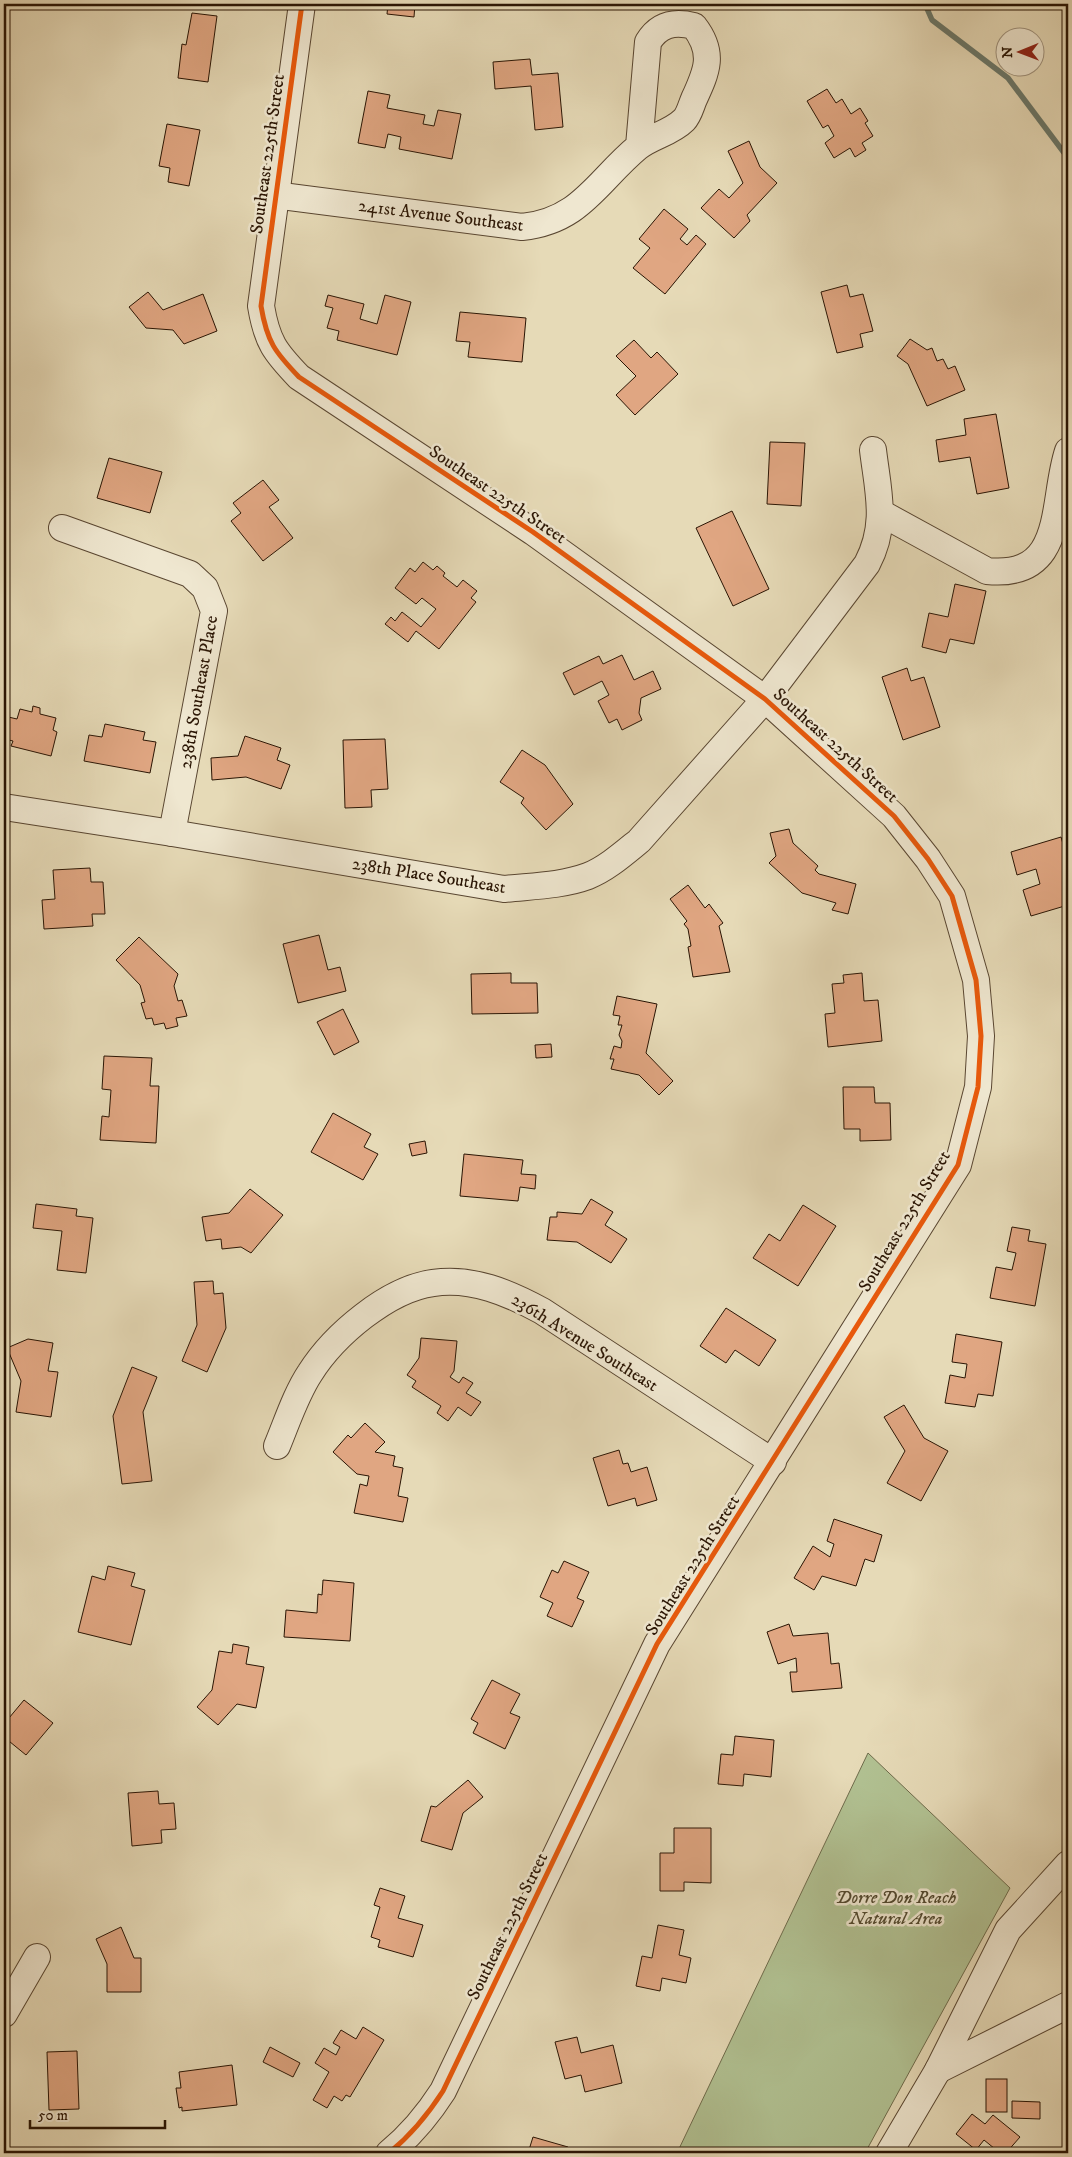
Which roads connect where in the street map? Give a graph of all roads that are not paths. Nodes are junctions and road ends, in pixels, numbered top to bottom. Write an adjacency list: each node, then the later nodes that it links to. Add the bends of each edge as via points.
1 (302, 4): 3 (street, Southeast 225th Street)
2 (639, 146): 3 (street, 241st Avenue Southeast, via 581,204 568,213 537,225 522,227)
3 (274, 195): 8 (street, Southeast 225th Street, via 261,306 265,331 277,354 294,372 533,532)
4 (873, 450): 6 (street, 238th Place Southeast)
5 (1068, 451): 6 (street, via 1053,529 1043,551 1031,563 1007,573 987,570)
6 (881, 513): 8 (street, 238th Place Southeast, via 876,546 867,564)
7 (62, 528): 10 (street, 238th Southeast Place, via 190,574 206,588 214,611)
8 (765, 699): 10 (street, 238th Place Southeast, via 639,841 588,876 549,885 504,889); 12 (street, Southeast 225th Street, via 894,816 952,896 976,980 981,1036 978,1087 958,1165)
9 (4, 807): 10 (street, 238th Place Southeast)
10 (172, 833)
11 (277, 1446): 12 (street, 236th Avenue Southeast, via 309,1374 330,1346 361,1317 404,1293 432,1283 453,1282 485,1286 519,1298)
12 (773, 1462): 18 (street, Southeast 225th Street, via 657,1644 443,2091 410,2136)
13 (1068, 1864): 17 (street, via 1008,1930)
14 (37, 1957): 16 (street)
15 (1068, 2005): 17 (street)
16 (4, 2014)
17 (938, 2070): 19 (street)
18 (389, 2153)
19 (889, 2153)

